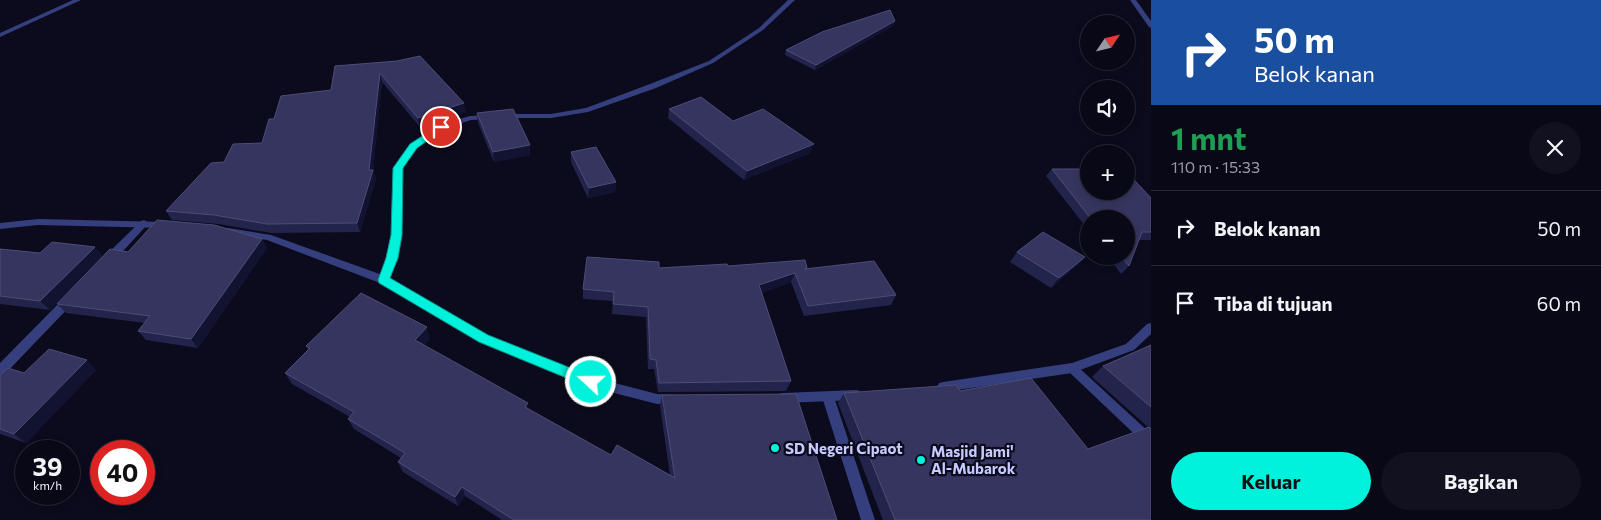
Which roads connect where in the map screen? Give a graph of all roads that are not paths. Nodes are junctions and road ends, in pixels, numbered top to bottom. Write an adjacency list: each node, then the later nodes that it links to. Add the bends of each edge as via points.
1 (78, 0): 5 (street)
2 (792, 0): 11 (street, via 761,29 711,62 652,86 588,110 551,116 522,114 470,118 441,127 413,146 398,168 397,235)
3 (1133, 0): 4 (street)
4 (1151, 26)
5 (0, 35)
6 (144, 224): 7 (street, via 38,222); 8 (street); 10 (street)
7 (0, 226)
8 (182, 226)
9 (219, 229): 11 (street, via 268,237)
10 (103, 266)
11 (384, 280): 20 (street, via 484,338 545,364 591,382 657,399)
12 (75, 294): 15 (street)
13 (1151, 327): 14 (street, via 1130,347)
14 (1072, 368): 16 (street); 21 (street)
15 (0, 371)
16 (932, 388)
17 (866, 394): 18 (street)
18 (828, 397): 19 (street); 22 (street)
19 (771, 398)
20 (685, 399)
21 (1151, 442)
22 (868, 520)

